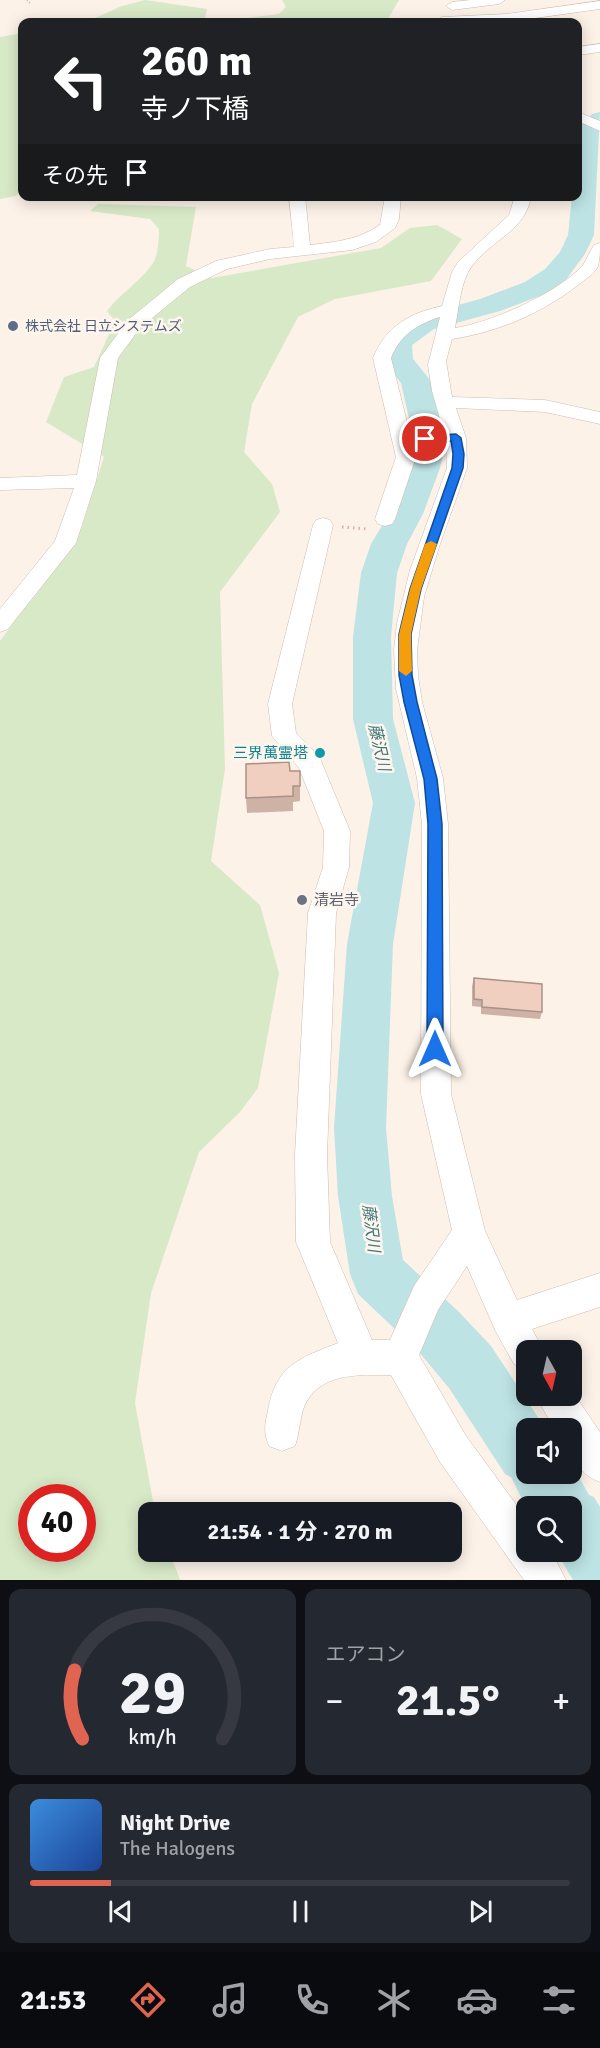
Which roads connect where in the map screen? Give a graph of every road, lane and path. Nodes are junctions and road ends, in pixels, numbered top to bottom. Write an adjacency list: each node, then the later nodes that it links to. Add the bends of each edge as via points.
1 (27, 0): 3 (path)
2 (499, 0): 4 (street)
3 (30, 3)
4 (451, 3): 6 (street)
5 (600, 5): 7 (street)
6 (443, 18)
7 (507, 18)
8 (600, 48): 9 (street)
9 (582, 50)
10 (600, 106): 11 (street)
11 (582, 115)
12 (582, 118): 13 (street)
13 (600, 127)
14 (297, 201): 18 (street)
15 (393, 201): 18 (street, via 391,219 379,234 352,245)
16 (522, 201): 19 (street, via 511,223 461,270)
17 (600, 248): 20 (street, via 589,268 556,294 498,323)
18 (302, 250): 25 (street, via 222,265 184,283 134,324 109,358)
19 (450, 310): 20 (street); 24 (street, via 417,319 387,342 382,358)
20 (444, 338): 21 (street, via 436,363)
21 (444, 402): 22 (street, via 545,406); 23 (street)
22 (600, 418)
23 (449, 438): 24 (street); 30 (street, via 459,454 458,468 416,589 405,634 405,665 410,702 430,779 435,824 436,1094)
24 (405, 440): 27 (street, via 404,466)
25 (86, 481): 26 (street); 29 (street, via 65,543)
26 (0, 484)
27 (378, 524): 28 (path)
28 (332, 526): 35 (street, via 280,704 284,736 310,764 337,831 336,867 322,913 311,1155 313,1242)
29 (0, 624)
30 (469, 1233): 32 (street); 34 (street, via 426,1298)
31 (600, 1290): 32 (street)
32 (508, 1320): 33 (street)
33 (519, 1340)
34 (404, 1349): 35 (street); 39 (street, via 453,1449)
35 (362, 1358): 37 (street, via 346,1358 309,1372 289,1394)
36 (560, 1406): 38 (street)
37 (282, 1433)
38 (600, 1464)
39 (516, 1535)
40 (535, 1562): 41 (street)
41 (547, 1580)

